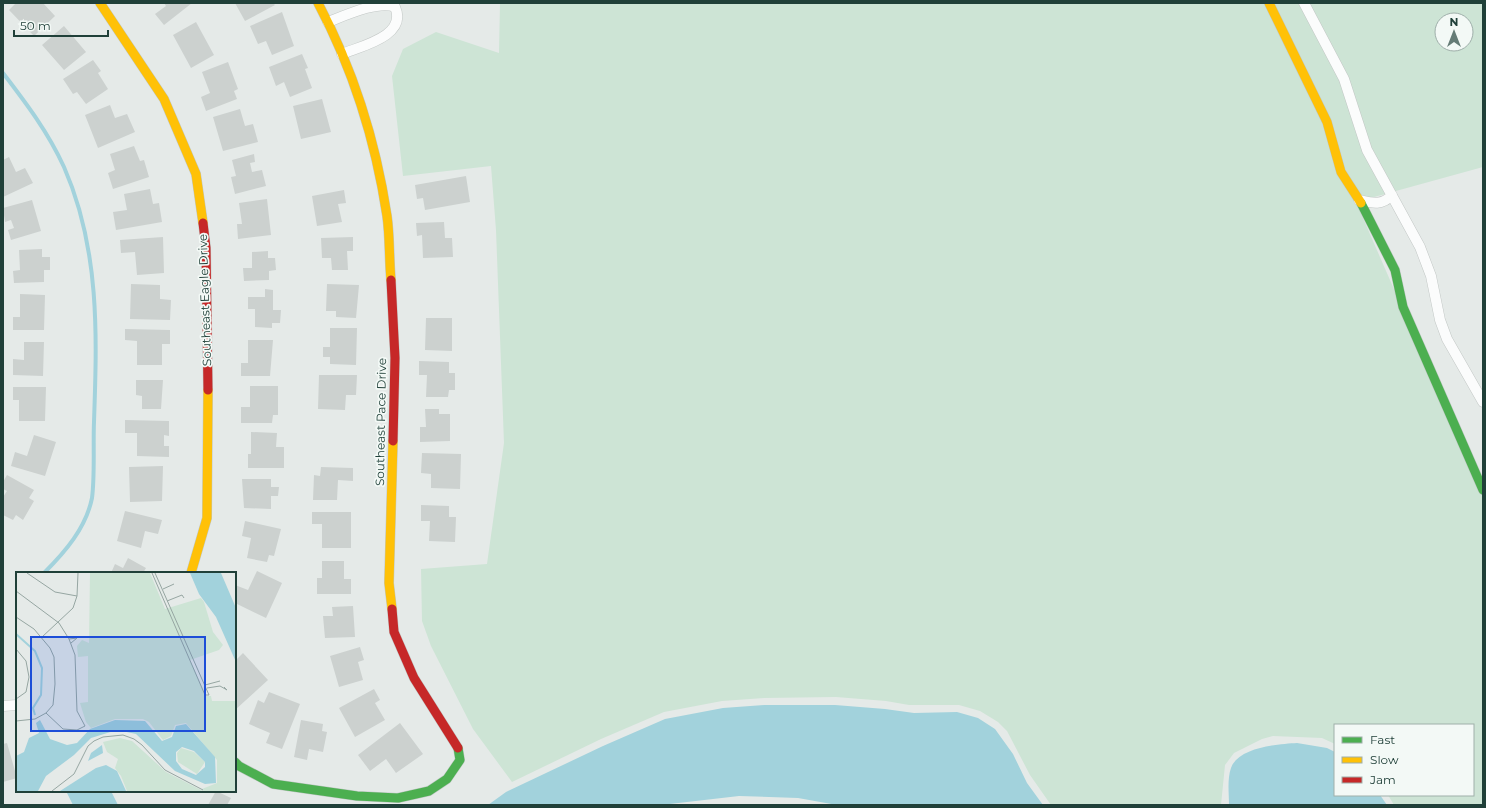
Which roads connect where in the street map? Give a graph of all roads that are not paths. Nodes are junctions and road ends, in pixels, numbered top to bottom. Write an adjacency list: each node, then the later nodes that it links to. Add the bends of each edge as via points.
1 (100, 3): 11 (street, Southeast Eagle Drive, via 164,99 196,174 206,248 207,518)
2 (318, 3): 5 (street, Southeast Pace Drive)
3 (1269, 3): 8 (street, via 1327,122 1341,172)
4 (1304, 3): 7 (street, via 1344,80 1367,150)
5 (328, 22): 6 (street, Southeast Pace Drive); 6 (street, via 384,3 395,8 397,12 397,22 389,34)
6 (342, 54): 14 (street, Southeast Pace Drive, via 356,90 376,158 387,217 395,358 389,583 394,632 414,678 457,745 460,760 447,778 429,791 398,798 357,796 273,784)
7 (1392, 195): 8 (street, via 1387,201 1376,204); 9 (street, via 1420,247 1431,276 1440,320 1447,339)
8 (1359, 200): 10 (street, via 1395,270 1403,307)
9 (1483, 402)
10 (1483, 490)
11 (191, 572)
12 (16, 705): 13 (street)
13 (3, 706)
14 (236, 763)

